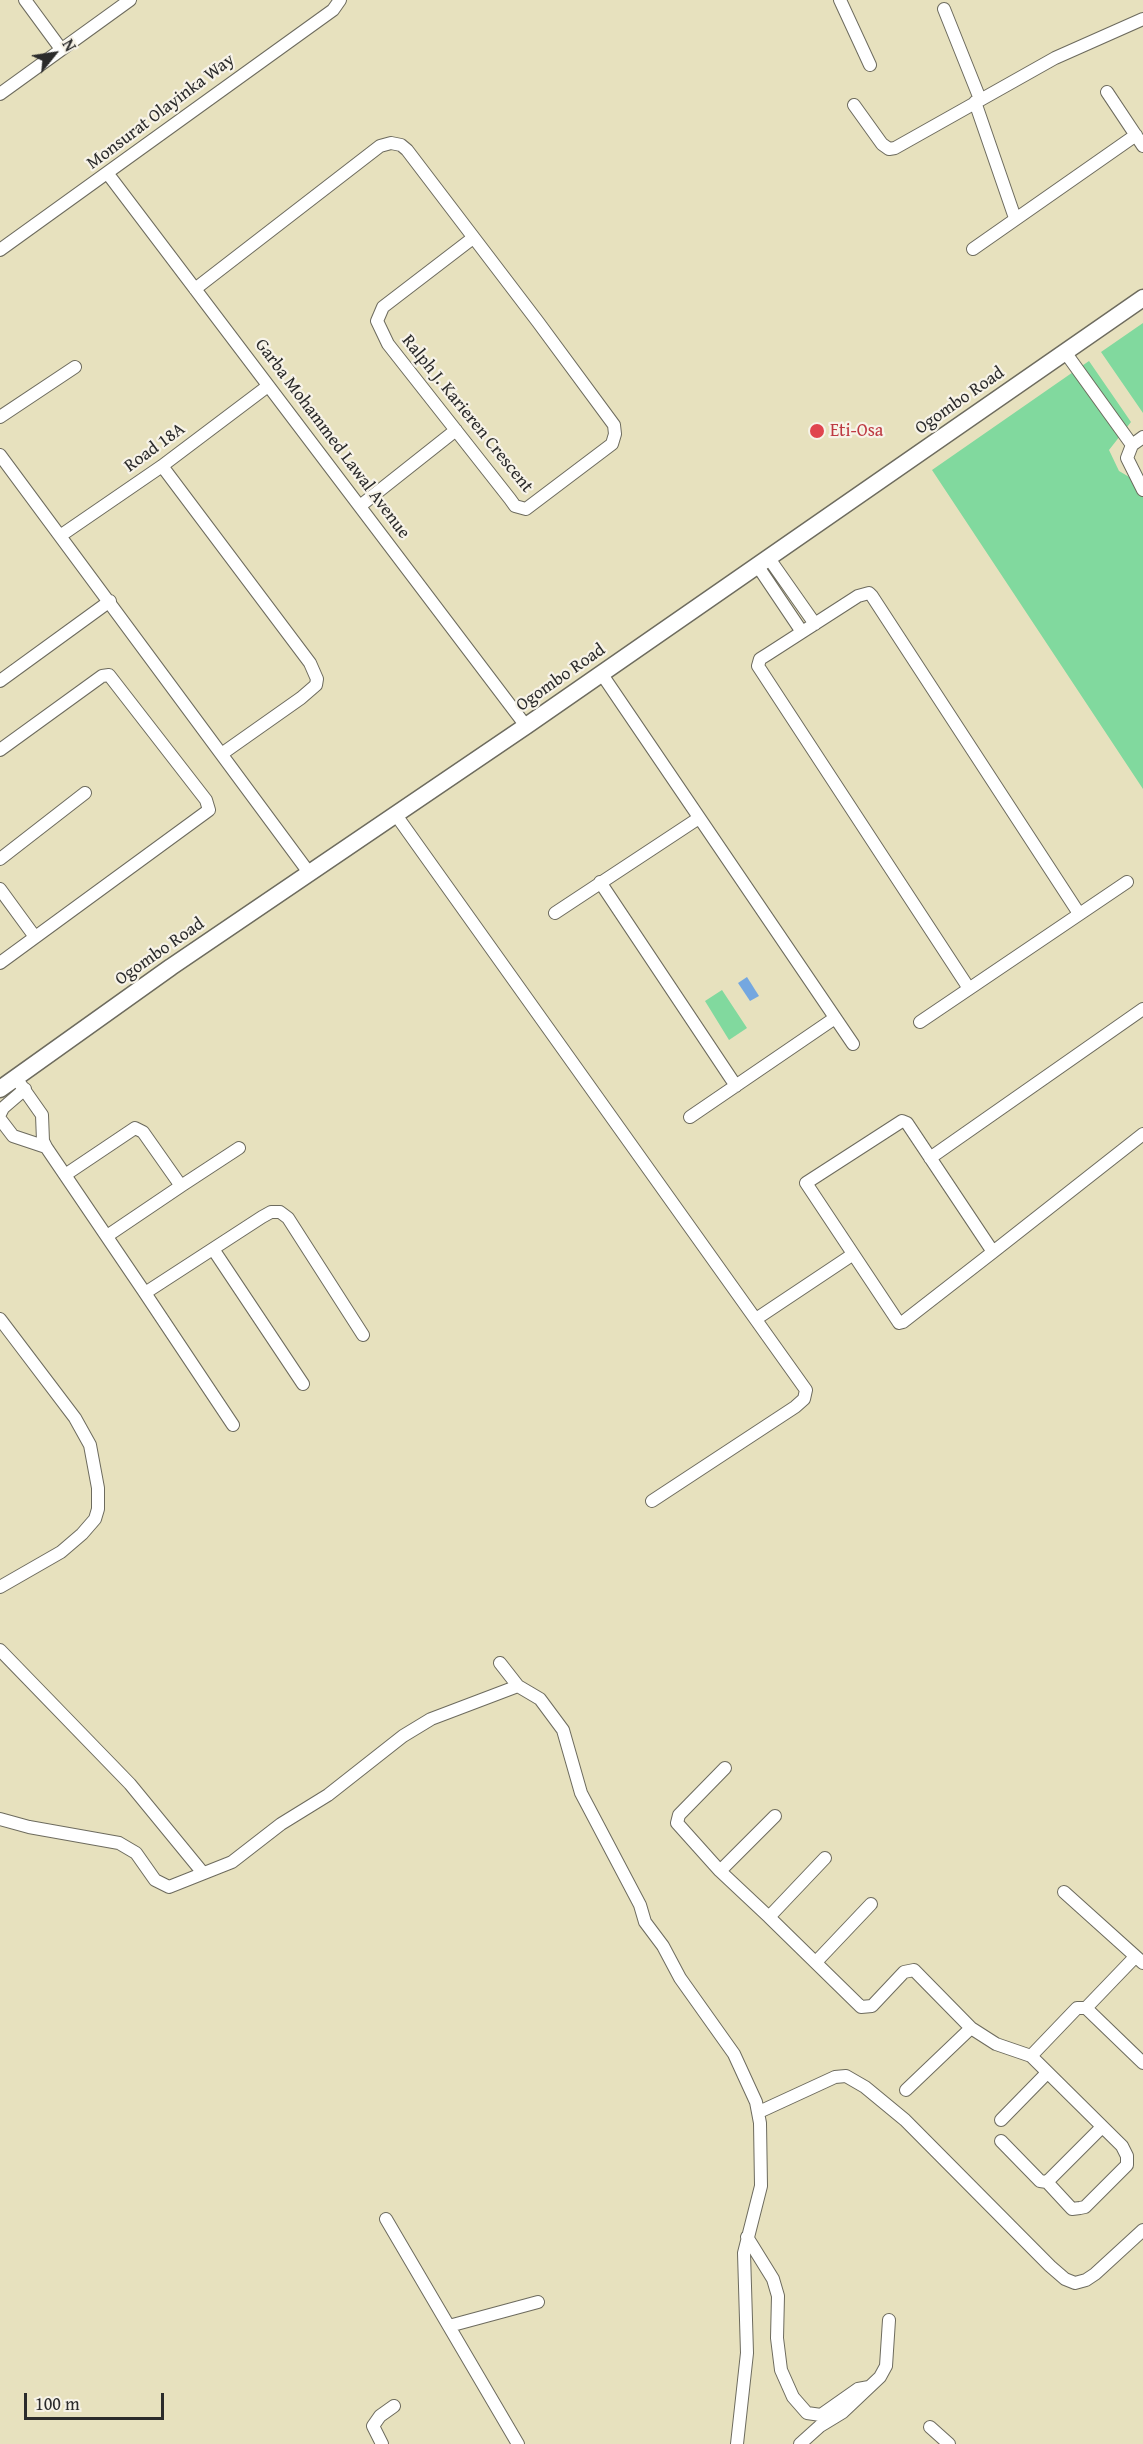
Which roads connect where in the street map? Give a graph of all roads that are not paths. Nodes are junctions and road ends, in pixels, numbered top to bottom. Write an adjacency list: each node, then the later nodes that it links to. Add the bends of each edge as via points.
1 (25, 0): 7 (street)
2 (130, 0): 7 (street)
3 (340, 0): 14 (street, Monsurat Olayinka Way, via 333,10)
4 (840, 0): 8 (street)
5 (944, 9): 11 (street)
6 (1143, 19): 11 (street, via 1055,58)
7 (61, 49): 10 (street)
8 (870, 65)
9 (1107, 92): 13 (street)
10 (0, 94)
11 (977, 101): 12 (street, via 892,149 882,144); 15 (street)
12 (854, 105)
13 (1139, 141): 15 (street)
14 (108, 174): 17 (street, Monsurat Olayinka Way); 19 (street, Garba Mohammed Lawal Avenue)
15 (1015, 218): 18 (street)
16 (473, 238): 19 (street, Ralph J. Karieren Crescent, via 407,150 387,144); 25 (street, Ralph J. Karieren Crescent, via 383,307 377,321 388,344); 25 (street, Ralph J. Karieren Crescent, via 600,404 614,425 615,434 612,444 600,456 538,502 521,509)
17 (1, 247)
18 (973, 249)
19 (195, 289): 23 (street, Garba Mohammed Lawal Avenue)
20 (1143, 298): 21 (main road, Ogombo Road)
21 (1065, 352): 27 (street); 33 (main road, Ogombo Road)
22 (75, 367): 24 (street)
23 (268, 386): 29 (street, Road 18A); 31 (street, Garba Mohammed Lawal Avenue)
24 (0, 417)
25 (456, 430): 31 (street)
26 (1143, 437): 27 (street)
27 (1132, 445): 30 (street, via 1128,461)
28 (0, 455): 32 (street)
29 (162, 466): 32 (street, Road 18A); 41 (street, via 310,663 317,679 316,685 301,698)
30 (1143, 490)
31 (360, 506): 39 (street, Garba Mohammed Lawal Avenue)
32 (60, 536): 34 (street)
33 (762, 561): 35 (street); 36 (street); 37 (main road, Ogombo Road)
34 (110, 601): 38 (street); 41 (street)
35 (814, 624): 36 (street); 50 (street, via 858,596 872,596)
36 (802, 632): 54 (street, via 760,659 758,666)
37 (601, 673): 39 (main road, Ogombo Road); 44 (street)
38 (1, 679)
39 (526, 726): 43 (main road, Ogombo Road)
40 (0, 750): 52 (street, via 102,676 109,675 209,805 207,813)
41 (223, 753): 46 (street)
42 (85, 793): 45 (street)
43 (396, 815): 46 (main road, Ogombo Road); 77 (street)
44 (699, 818): 47 (street); 56 (street)
45 (0, 859)
46 (310, 874): 59 (main road, Ogombo Road, via 171,967)
47 (600, 882): 51 (street); 60 (street)
48 (1127, 882): 50 (street)
49 (0, 889): 52 (street)
50 (1078, 912): 54 (street)
51 (555, 913)
52 (35, 937): 53 (street)
53 (0, 963)
54 (968, 987): 57 (street)
55 (1143, 1009): 68 (street)
56 (835, 1018): 58 (street); 60 (street)
57 (920, 1022)
58 (853, 1044)
59 (20, 1084): 61 (main road, Ogombo Road); 62 (street); 66 (street, via 42,1115)
60 (736, 1086): 63 (street)
61 (0, 1088)
62 (0, 1114)
63 (690, 1117)
64 (0, 1119): 66 (street, via 13,1136)
65 (1143, 1134): 73 (street)
66 (46, 1147): 69 (street)
67 (239, 1148): 70 (street)
68 (930, 1158): 73 (street); 74 (street, via 902,1121 808,1180 806,1185)
69 (65, 1175): 70 (street, via 130,1130 140,1129); 71 (street)
70 (181, 1186): 71 (street)
71 (107, 1236): 75 (street)
72 (213, 1249): 75 (street); 78 (street, via 262,1217 280,1212 288,1218); 79 (street)
73 (993, 1252): 74 (street, via 899,1323)
74 (852, 1255): 77 (street)
75 (145, 1293): 80 (street)
76 (0, 1319): 82 (street, via 75,1418 90,1444 98,1509 82,1534 61,1552)
77 (756, 1319): 81 (street, via 804,1387 806,1396)
78 (363, 1335)
79 (303, 1384)
80 (233, 1425)
81 (652, 1501)
82 (0, 1587)
83 (0, 1650): 91 (street, via 130,1784)
84 (500, 1664): 85 (street)
85 (518, 1686): 91 (street, via 431,1719 232,1862); 103 (street, via 540,1699 563,1730 581,1793 640,1905 645,1922 734,2054)
86 (725, 1768): 90 (street, via 679,1815 677,1822)
87 (775, 1816): 90 (street)
88 (0, 1819): 91 (street, via 119,1843 136,1853 150,1875 163,1886 180,1884)
89 (825, 1858): 94 (street)
90 (720, 1871): 94 (street)
91 (203, 1873)
92 (1064, 1892): 95 (street)
93 (871, 1904): 96 (street)
94 (769, 1917): 96 (street)
95 (1139, 1960): 97 (street)
96 (816, 1962): 98 (street, via 861,2007 867,2008 904,1972 914,1970)
97 (1086, 2008): 99 (street, via 1077,2008); 100 (street)
98 (971, 2028): 99 (street, via 996,2044); 102 (street)
99 (1031, 2056): 101 (street)
100 (1142, 2059)
101 (1046, 2074): 104 (street); 105 (street)
102 (906, 2090)
103 (759, 2112): 109 (street, via 835,2077 846,2076 905,2120 1050,2266 1075,2283 1095,2274); 110 (street, via 761,2186)
104 (1001, 2120)
105 (1102, 2127): 107 (street); 107 (street, via 1125,2151 1127,2165 1085,2207 1072,2209)
106 (1000, 2141): 107 (street, via 1040,2181)
107 (1047, 2182)
108 (386, 2219): 113 (street)
109 (1143, 2230)
110 (747, 2237): 114 (street, via 773,2278 778,2296 781,2370 792,2397 807,2414 821,2415 858,2389); 119 (street, via 743,2272 747,2353)
111 (538, 2302): 113 (street)
112 (889, 2320): 114 (street, via 886,2366)
113 (449, 2326): 118 (street)
114 (869, 2387): 120 (street)
115 (394, 2406): 117 (street, via 374,2426)
116 (930, 2427): 121 (street)
117 (382, 2444)
118 (518, 2444)
119 (737, 2444)
120 (800, 2444)
121 (949, 2444)

